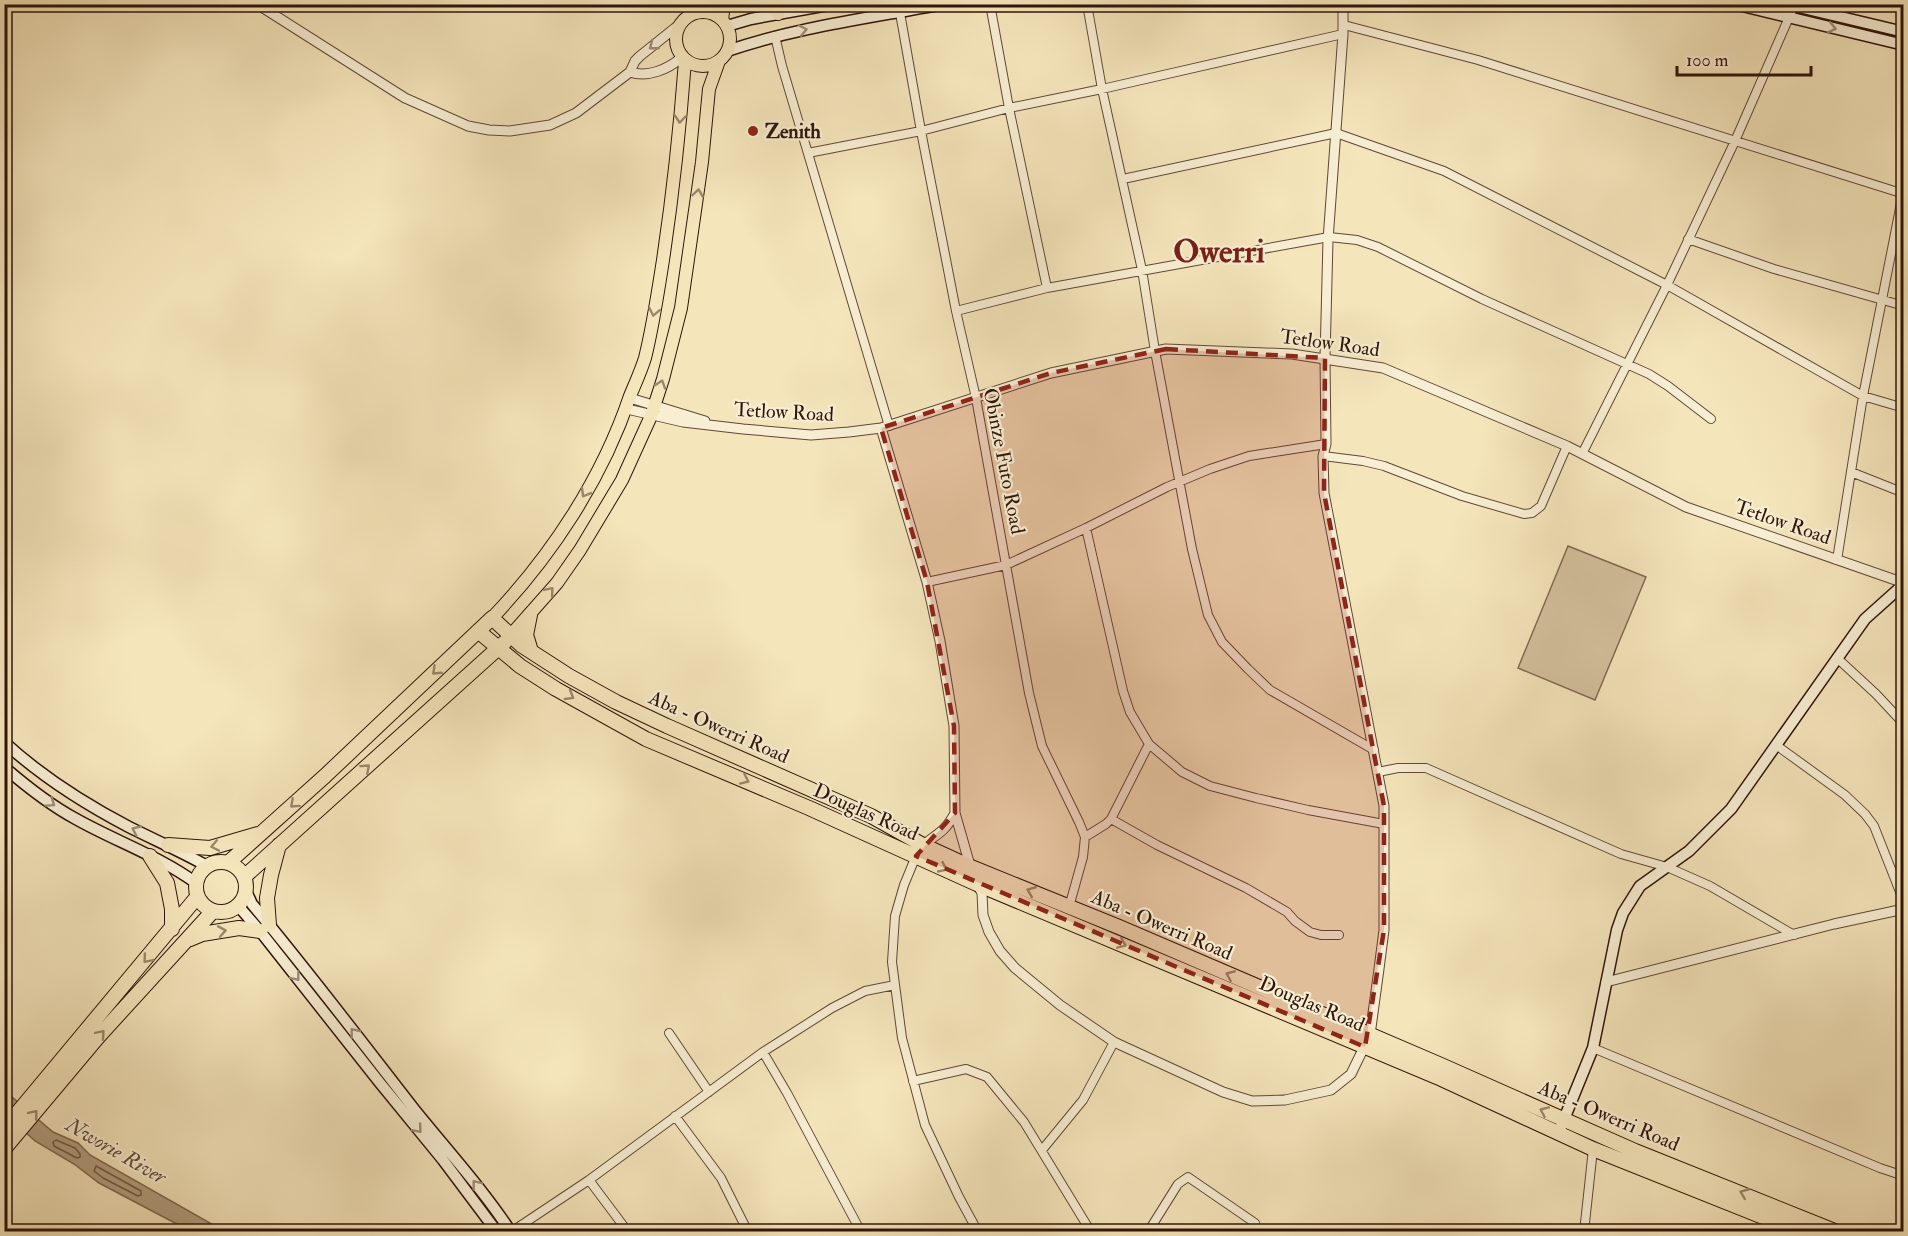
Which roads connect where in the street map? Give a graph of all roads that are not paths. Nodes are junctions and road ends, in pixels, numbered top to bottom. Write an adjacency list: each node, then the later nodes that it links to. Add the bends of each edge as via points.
1 (257, 4): 22 (street, via 405,98 478,128 510,131 550,125 576,113)
2 (692, 4): 14 (main road)
3 (724, 4): 15 (main road)
4 (834, 4): 11 (main road)
5 (943, 4): 12 (main road)
6 (990, 4): 24 (street)
7 (1087, 4): 23 (street)
8 (1342, 4): 16 (street)
9 (1734, 4): 13 (main road)
10 (1790, 5): 13 (street); 17 (main road)
11 (775, 10): 15 (main road)
12 (900, 13): 18 (main road, one-way to 12); 25 (street, Obinze Futo Road)
13 (1790, 18): 19 (main road, one-way to 19); 27 (street)
14 (683, 21): 15 (main road, via 705,12); 21 (main road, via 675,35 676,48); 22 (street, one-way to 22, via 640,56)
15 (724, 23): 20 (main road, via 730,43)
16 (1343, 30): 23 (street); 26 (street); 27 (street, via 1478,60)
17 (1904, 32)
18 (775, 36): 20 (main road); 28 (street)
19 (1904, 45)
20 (723, 56): 21 (main road, via 706,67); 46 (main road, one-way to 20, via 681,308 709,89)
21 (683, 59): 22 (street, via 646,74); 44 (main road, one-way to 44, via 676,169 658,290 644,359)
22 (630, 72)
23 (1102, 89): 24 (street); 29 (street)
24 (1009, 108): 25 (street); 35 (street)
25 (921, 131): 28 (street); 38 (street, Obinze Futo Road)
26 (1336, 133): 29 (street); 31 (street); 34 (street, via 1444,171)
27 (1735, 141): 30 (street); 32 (street)
28 (808, 153): 48 (street)
29 (1123, 179): 33 (street)
30 (1903, 192): 36 (street)
31 (1329, 237): 33 (street); 40 (street); 41 (street, via 1378,247)
32 (1689, 239): 34 (street); 36 (street)
33 (1142, 270): 35 (street); 39 (street)
34 (1666, 285): 41 (street); 42 (street)
35 (1047, 288): 38 (street)
36 (1882, 300): 37 (street); 42 (street)
37 (1904, 306)
38 (956, 311): 43 (street, Obinze Futo Road)
39 (1155, 351): 40 (street, Tetlow Road); 43 (street, Tetlow Road, via 1051,373); 54 (street)
40 (1325, 358): 49 (street); 50 (street, Tetlow Road, via 1383,368)
41 (1628, 365): 47 (street, via 1668,386); 51 (street)
42 (1863, 396): 45 (street); 53 (street)
43 (976, 398): 48 (street, Tetlow Road); 58 (street, Obinze Futo Road)
44 (628, 403): 46 (street, Tetlow Road); 62 (main road, one-way to 62, via 607,454 561,532 530,576)
45 (1904, 408)
46 (653, 410): 48 (street, Tetlow Road, via 682,422 811,435); 61 (main road, one-way to 46, via 557,583 605,510)
47 (1711, 419)
48 (885, 427): 59 (street)
49 (1326, 444): 52 (street); 54 (street, via 1249,456)
50 (1567, 446): 51 (street, Tetlow Road); 52 (street, via 1541,506 1524,514 1462,496 1384,466)
51 (1582, 454): 57 (street, Tetlow Road, via 1686,507)
52 (1323, 456): 74 (street, via 1324,493)
53 (1851, 472): 55 (street); 57 (street)
54 (1180, 481): 56 (street); 74 (street, via 1208,615 1222,642 1270,690)
55 (1904, 493)
56 (1086, 528): 58 (street); 72 (street, via 1123,691)
57 (1837, 560): 60 (street, Tetlow Road)
58 (1006, 565): 59 (street); 83 (street, Obinze Futo Road, via 1042,746)
59 (927, 582): 79 (street, via 954,726)
60 (1904, 583): 67 (main road, via 1865,620)
61 (530, 615): 64 (main road); 66 (highway, via 526,636)
62 (492, 618): 63 (highway); 64 (highway, Aba - Owerri Road)
63 (478, 631): 65 (highway); 77 (highway, one-way to 77)
64 (511, 635): 65 (highway); 66 (highway, Aba - Owerri Road)
65 (499, 648): 68 (highway); 69 (highway)
66 (531, 651): 86 (highway, Aba - Owerri Road, via 616,702 871,816)
67 (1837, 658): 70 (street); 73 (main road)
68 (480, 665): 69 (highway, via 504,660); 78 (highway, one-way to 68)
69 (520, 666): 86 (highway, Douglas Road, one-way to 86, via 646,739)
70 (1904, 724)
71 (4, 742): 84 (main road, one-way to 71, via 129,827 49,779)
72 (1149, 744): 80 (street); 81 (street, via 1182,772 1210,786)
73 (1776, 745): 91 (main road, via 1731,808 1689,851); 95 (street, via 1865,814 1874,826)
74 (1374, 750): 76 (street)
75 (4, 767): 87 (main road, one-way to 87, via 69,815)
76 (1378, 772): 81 (street); 91 (street, via 1426,768 1621,854)
77 (325, 776): 78 (highway); 82 (highway, one-way to 82)
78 (339, 792): 85 (highway)
79 (955, 813): 86 (street, via 939,836); 90 (street)
80 (1111, 819): 83 (street); 102 (street, via 1246,888 1287,912 1310,932)
81 (1384, 824): 108 (street, via 1384,930)
82 (260, 834): 84 (highway, one-way to 84, via 210,848); 88 (highway)
83 (1085, 837): 96 (street)
84 (168, 845): 89 (main road)
85 (279, 845): 92 (highway); 100 (highway, via 267,898)
86 (920, 850): 90 (highway, Aba - Owerri Road); 93 (highway, Douglas Road, one-way to 93); 106 (street, via 895,916)
87 (150, 856): 94 (main road); 101 (highway, via 167,883)
88 (228, 863): 89 (highway); 92 (highway, via 240,871)
89 (207, 866): 94 (highway, via 198,876)
90 (971, 867): 93 (street); 96 (highway, Aba - Owerri Road, one-way to 90)
91 (1667, 867): 103 (street, via 1710,886); 105 (main road, via 1640,886 1623,913)
92 (245, 884): 97 (highway); 100 (main road)
93 (977, 884): 108 (highway, Douglas Road, one-way to 108); 109 (street, via 982,893 983,915 1000,951 1060,1005)
94 (196, 890): 99 (highway, via 201,903); 101 (highway)
95 (1904, 902)
96 (1069, 907): 108 (highway, Aba - Owerri Road, one-way to 96)
97 (234, 909): 99 (highway); 100 (main road, via 240,908)
98 (1904, 909): 103 (street)
99 (213, 911): 104 (highway)
100 (265, 928): 104 (highway, one-way to 100, via 238,928); 127 (main road, one-way to 127); 128 (main road, one-way to 100, via 450,1150)
101 (172, 929): 112 (highway, one-way to 112)
102 (1339, 934)
103 (1794, 935): 105 (street)
104 (185, 941): 112 (highway, one-way to 104)
105 (1606, 982): 110 (main road)
106 (895, 985): 111 (street, via 848,999); 113 (street)
107 (669, 1033): 114 (street)
108 (1367, 1041): 109 (street, via 1351,1074 1331,1090 1285,1100 1252,1101 1223,1092); 116 (highway, Aba - Owerri Road, one-way to 108, via 1441,1065); 118 (highway, Douglas Road)
109 (1114, 1042): 121 (street, via 1083,1100)
110 (1593, 1048): 116 (main road); 122 (street)
111 (763, 1052): 114 (street); 131 (street)
112 (58, 1076): 117 (highway); 119 (highway, one-way to 112)
113 (913, 1081): 121 (street, via 966,1069 987,1077); 132 (street, via 925,1125)
114 (709, 1092): 115 (street)
115 (675, 1116): 123 (street); 130 (street, via 721,1178)
116 (1564, 1121): 118 (main road); 124 (highway, Aba - Owerri Road, one-way to 116)
117 (4, 1129)
118 (1558, 1134): 120 (highway, Douglas Road)
119 (4, 1149)
120 (1593, 1149): 125 (highway, Douglas Road); 135 (street)
121 (1042, 1150): 133 (street)
122 (1904, 1176)
123 (589, 1179): 128 (street); 129 (street)
124 (1779, 1208): 125 (highway); 137 (highway, Aba - Owerri Road)
125 (1774, 1222): 136 (highway, Douglas Road)
126 (1255, 1223): 134 (street, via 1188,1177 1178,1184)
127 (497, 1232)
128 (511, 1232)
129 (628, 1232)
130 (748, 1232)
131 (861, 1232)
132 (978, 1232)
133 (1091, 1232)
134 (1148, 1232)
135 (1584, 1232)
136 (1801, 1232)
137 (1837, 1232)

